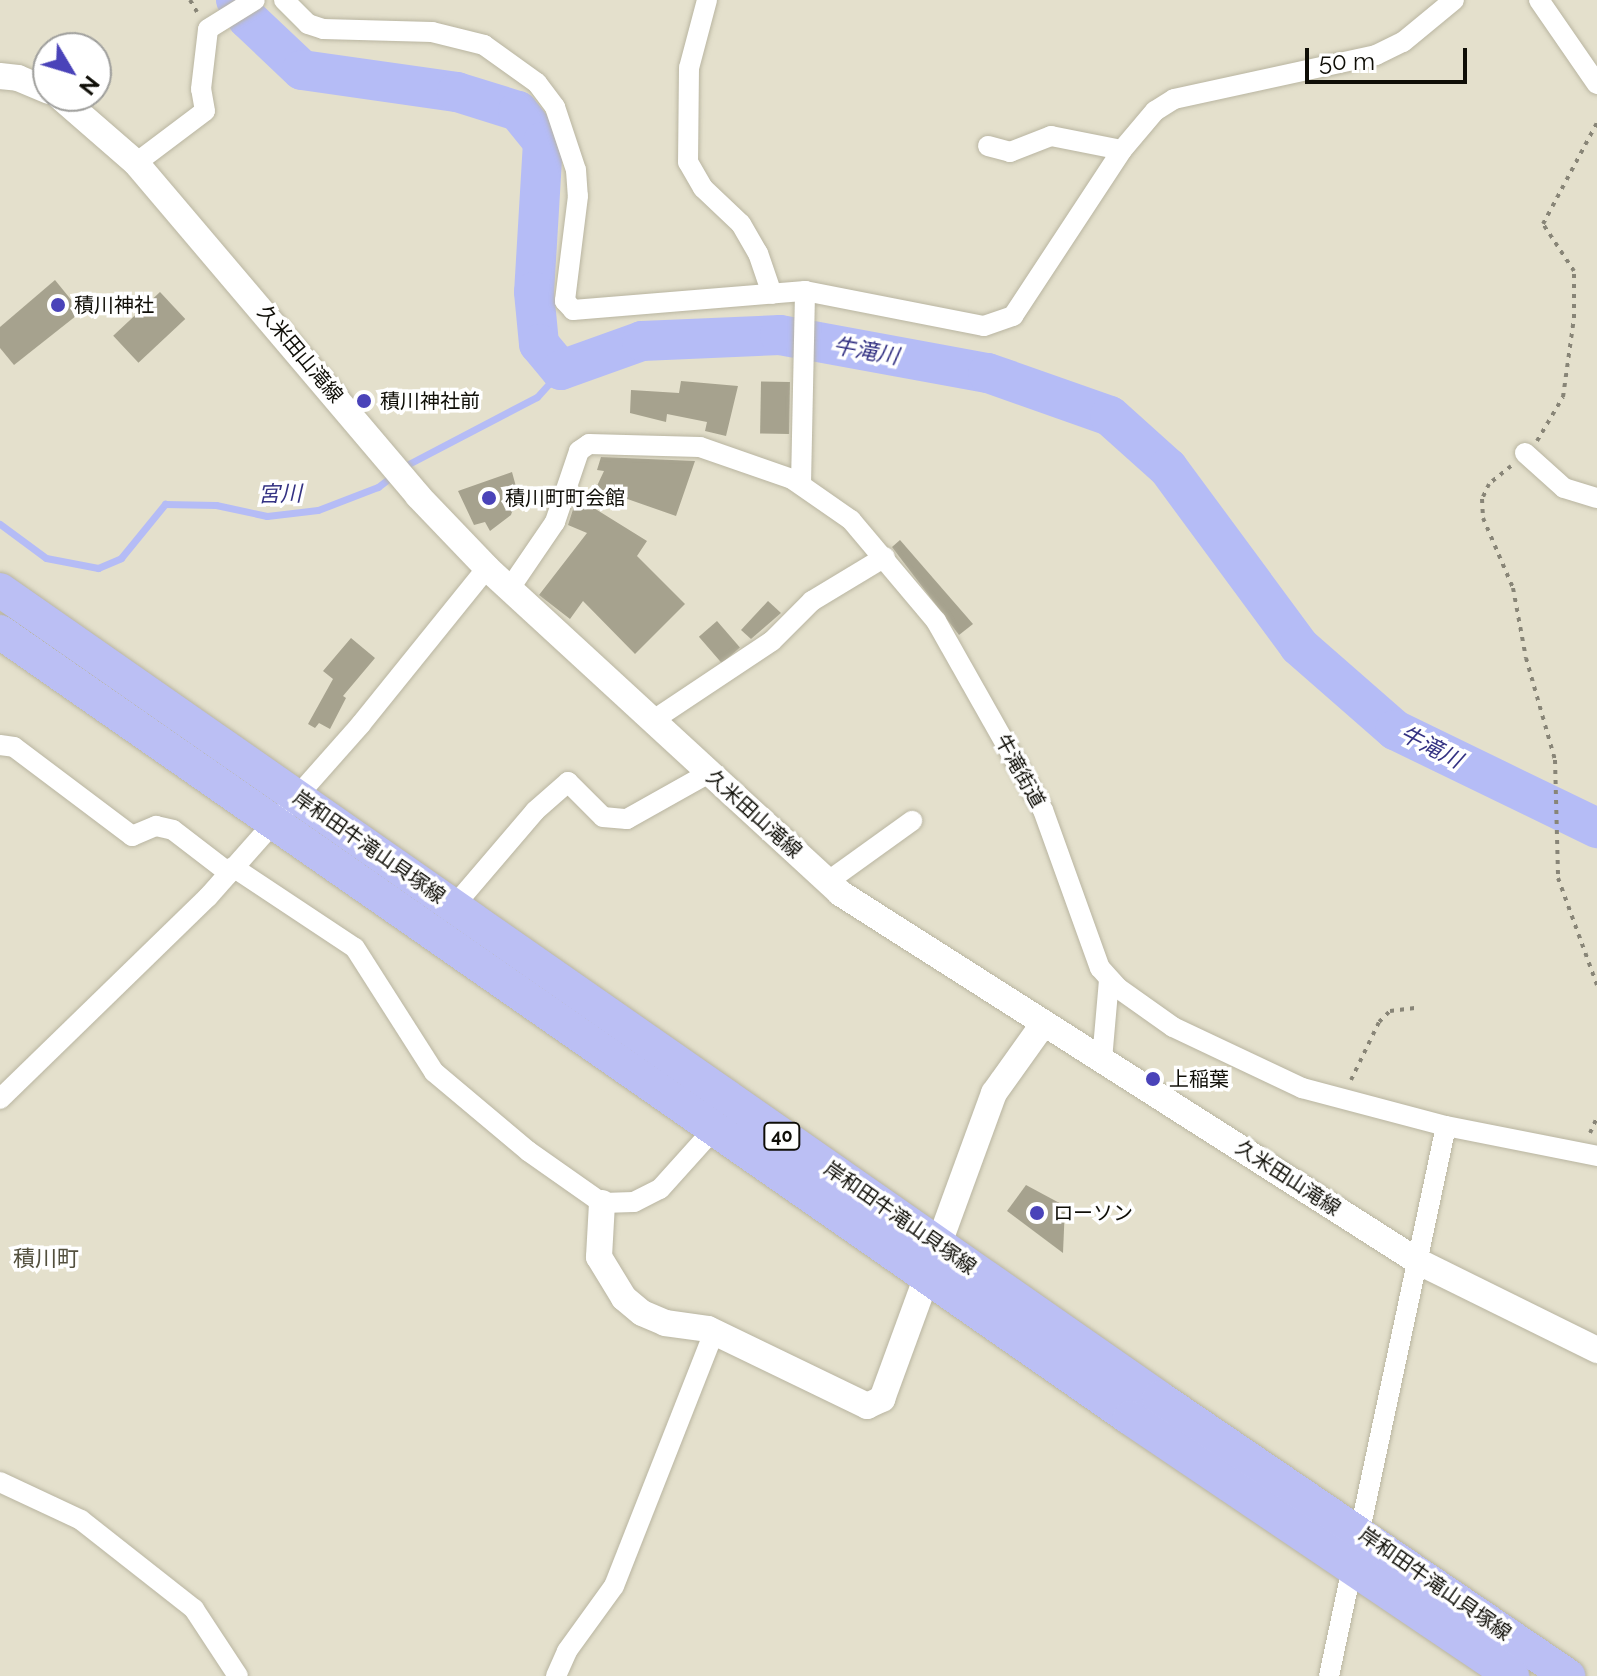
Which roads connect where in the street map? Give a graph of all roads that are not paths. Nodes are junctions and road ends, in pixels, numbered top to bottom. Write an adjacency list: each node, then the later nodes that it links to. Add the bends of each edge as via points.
1 (255, 0): 12 (street, via 208,29 201,89 205,111)
2 (284, 0): 14 (street, via 308,24 323,29 432,32 484,45 537,83 555,107 576,170 578,196 565,301 573,310)
3 (707, 0): 14 (street, via 689,68 688,162 703,188 741,224)
4 (1454, 0): 11 (street, via 1403,42 1376,55 1174,99 1155,111)
5 (1539, 0): 8 (street)
6 (0, 76): 7 (street)
7 (32, 84)
8 (1597, 84)
9 (77, 112): 12 (street, 久米田山滝線)
10 (988, 146): 11 (street, via 1010,152 1051,136)
11 (1122, 150): 13 (street, via 1013,316 1002,322 984,326)
12 (136, 163): 19 (street, 久米田山滝線, via 418,496)
13 (805, 291): 14 (street); 16 (street)
14 (772, 294)
15 (1525, 453): 17 (street, via 1564,488)
16 (801, 484): 18 (street, 牛滝街道, via 851,520); 20 (street, 牛滝街道, via 726,452 700,447 589,444 579,451 555,522)
17 (1597, 498)
18 (885, 557): 23 (street, via 812,601 772,641); 31 (street, 牛滝街道, via 936,621 1043,810 1089,940)
19 (487, 568): 20 (street, 久米田山滝線); 26 (street, via 361,724)
20 (510, 588): 23 (street, 久米田山滝線)
21 (0, 590): 26 (main road, 岸和田牛滝山貝塚線 / 40)
22 (0, 632): 26 (main road, 岸和田牛滝山貝塚線 / 40)
23 (652, 721): 25 (street, 久米田山滝線)
24 (0, 745): 28 (street, via 14,747 132,836 156,826 173,830)
25 (709, 773): 29 (street, 久米田山滝線); 30 (street, via 627,819 603,817 568,782 535,811)
26 (283, 809): 28 (street); 30 (main road, 岸和田牛滝山貝塚線 / 40); 36 (main road, 岸和田牛滝山貝塚線 / 40)
27 (912, 821): 29 (street)
28 (231, 870): 34 (street, via 87,1019); 38 (street, via 355,948 434,1072 528,1151)
29 (827, 882): 32 (street, 久米田山滝線)
30 (454, 906): 39 (main road, 岸和田牛滝山貝塚線 / 40)
31 (1109, 980): 33 (street); 35 (street, 牛滝街道, via 1173,1027 1341,1101)
32 (1044, 1023): 33 (street, 久米田山滝線); 39 (street, via 994,1093)
33 (1102, 1060): 40 (street, 久米田山滝線)
34 (0, 1099)
35 (1446, 1126): 37 (street, 牛滝街道); 40 (street)
36 (714, 1129): 38 (street, via 660,1189 634,1202); 41 (main road, 岸和田牛滝山貝塚線 / 40)
37 (1597, 1156)
38 (602, 1203): 42 (street, via 599,1257 624,1298 665,1323)
39 (938, 1245): 41 (street); 45 (main road, 岸和田牛滝山貝塚線 / 40)
40 (1419, 1262): 43 (street, 久米田山滝線); 45 (street)
41 (926, 1276): 42 (street, via 882,1399 867,1406); 46 (main road, 岸和田牛滝山貝塚線 / 40)
42 (714, 1332): 48 (street, via 614,1586 567,1651)
43 (1597, 1350)
44 (0, 1482): 47 (street, via 81,1520 194,1609)
45 (1360, 1533): 46 (street); 51 (main road, 岸和田牛滝山貝塚線 / 40)
46 (1352, 1566): 49 (street); 50 (main road, 岸和田牛滝山貝塚線 / 40)
47 (238, 1676)
48 (556, 1676)
49 (1329, 1676)
50 (1512, 1676)
51 (1568, 1676)

